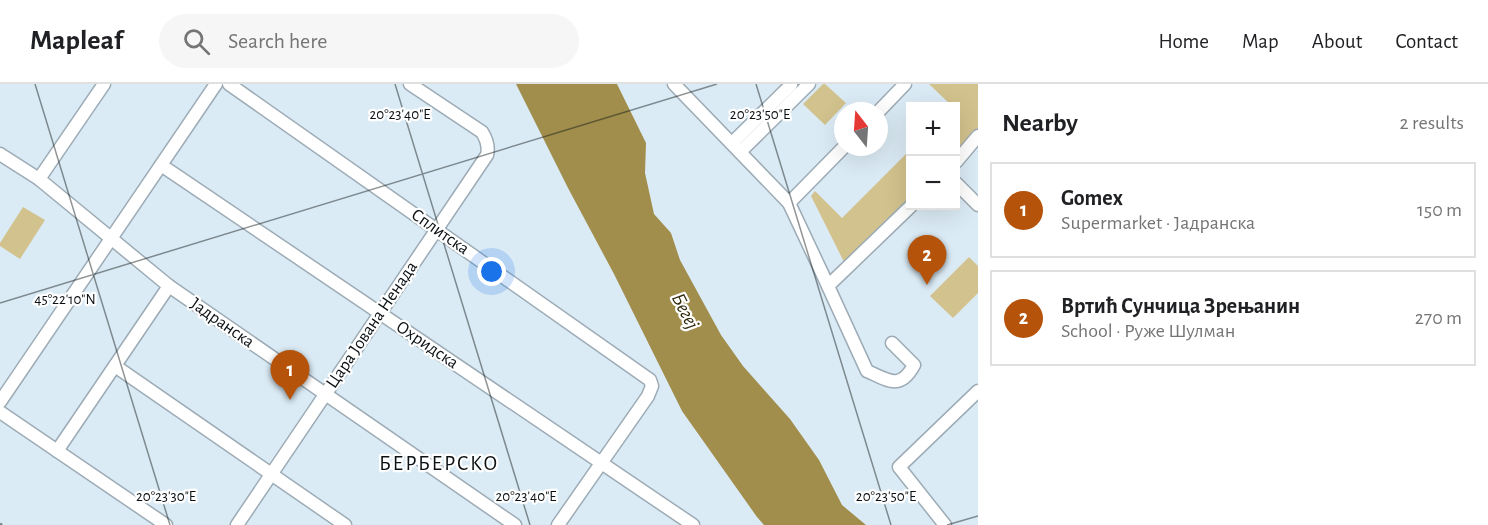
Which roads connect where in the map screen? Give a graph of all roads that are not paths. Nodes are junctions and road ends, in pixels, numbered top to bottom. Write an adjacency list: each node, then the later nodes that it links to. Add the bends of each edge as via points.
1 (104, 84): 16 (street)
2 (216, 84): 15 (street)
3 (229, 84): 21 (street, Сплитска)
4 (410, 84): 21 (street, Цара Јована Ненада, via 482,132 489,147)
5 (809, 84): 8 (street)
6 (905, 84): 9 (street)
7 (682, 87): 11 (street)
8 (793, 87): 11 (street)
9 (888, 102)
10 (978, 136): 14 (street)
11 (736, 148): 18 (street)
12 (0, 154): 16 (street, Јадранска)
13 (834, 156): 18 (street)
14 (960, 157)
15 (161, 165): 22 (street); 25 (street, Охридска)
16 (39, 179): 22 (street, Јадранска)
17 (960, 187): 19 (street)
18 (789, 204): 23 (street)
19 (978, 205)
20 (906, 210): 23 (street)
21 (437, 230): 25 (street, Цара Јована Ненада); 33 (street, Сплитска, via 650,380 648,396)
22 (110, 239): 24 (street, Јадранска); 30 (street)
23 (828, 285): 26 (street, via 867,371 892,382 899,381 914,366)
24 (169, 286): 27 (street); 29 (street, Јадранска)
25 (380, 313): 29 (street, Цара Јована Ненада); 33 (street, Охридска)
26 (892, 343)
27 (115, 366): 32 (street); 34 (street)
28 (978, 391): 41 (street, via 899,467)
29 (325, 394): 34 (street, Цара Јована Ненада); 38 (street, Јадранска)
30 (0, 402)
31 (0, 412): 32 (street)
32 (57, 451): 35 (street)
33 (602, 462): 39 (street); 40 (street, Охридска)
34 (272, 474): 36 (street, Цара Јована Ненада); 37 (street)
35 (166, 525)
36 (237, 525)
37 (345, 525)
38 (514, 525)
39 (558, 525)
40 (693, 525)
41 (945, 525)

